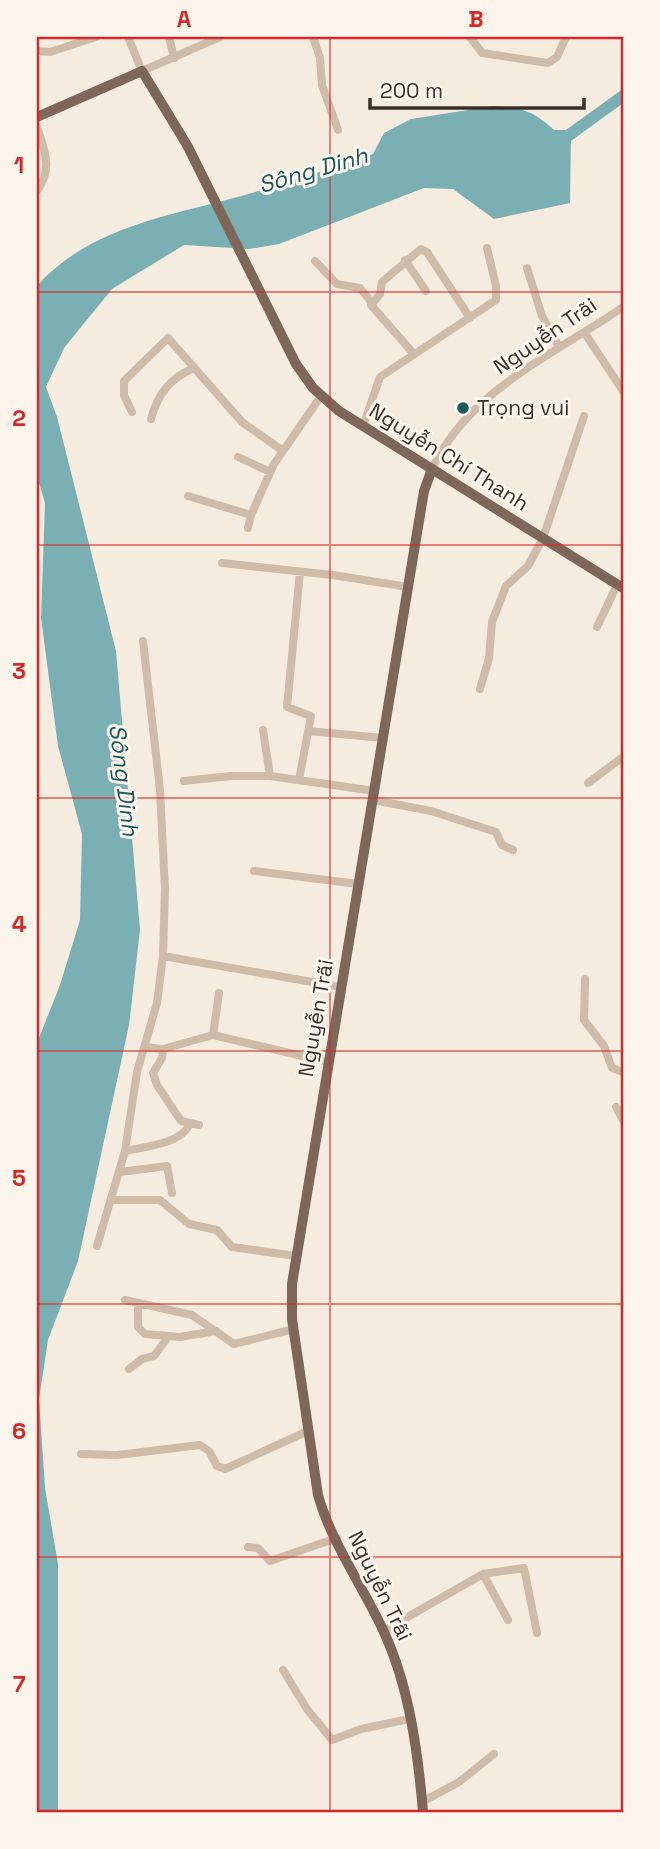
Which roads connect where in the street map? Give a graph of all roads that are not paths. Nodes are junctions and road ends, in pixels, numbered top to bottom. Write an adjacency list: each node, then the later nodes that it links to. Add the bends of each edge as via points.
1 (92, 37): 8 (street, via 50,52)
2 (128, 37): 10 (street)
3 (169, 37): 9 (street)
4 (220, 37): 9 (street)
5 (313, 37): 13 (street, via 322,85)
6 (470, 37): 7 (street, via 482,53 540,63 557,57)
7 (566, 37)
8 (37, 51)
9 (174, 58): 10 (street)
10 (142, 71): 11 (main road); 28 (main road, Nguyễn Chí Thanh, via 167,103 303,375)
11 (37, 117)
12 (37, 127): 14 (street, via 48,164)
13 (338, 130)
14 (37, 191)
15 (487, 248): 22 (street, via 497,297)
16 (405, 260): 19 (street); 20 (street, via 382,282); 22 (street, via 425,250)
17 (315, 261): 20 (street, via 337,284 360,288)
18 (527, 268): 24 (street, via 542,316)
19 (426, 291)
20 (372, 303): 25 (street, via 372,309)
21 (623, 307): 23 (street, Nguyễn Trãi)
22 (470, 318): 25 (street)
23 (584, 332): 24 (street, Nguyễn Trãi); 27 (street)
24 (559, 347): 35 (street, Nguyễn Trãi, via 464,419)
25 (413, 353): 32 (street, via 376,381)
26 (192, 369): 29 (street, via 172,341 164,339 124,381); 31 (street, via 171,381); 33 (street, via 242,422)
27 (623, 391)
28 (321, 396): 32 (main road, Nguyễn Chí Thanh); 33 (street)
29 (132, 412)
30 (584, 416): 40 (street)
31 (151, 419)
32 (363, 426): 35 (main road, Nguyễn Chí Thanh)
33 (283, 451): 36 (street)
34 (238, 457): 36 (street)
35 (432, 469): 40 (main road, Nguyễn Chí Thanh); 43 (main road, Nguyễn Trãi)
36 (270, 472): 38 (street)
37 (188, 496): 38 (street)
38 (251, 515): 39 (street)
39 (248, 528)
40 (543, 538): 44 (main road, Nguyễn Chí Thanh); 47 (street, via 528,566 506,586 492,622)
41 (222, 563): 42 (street)
42 (300, 572): 43 (street); 49 (street, via 287,707 309,713)
43 (408, 587): 50 (main road, Nguyễn Trãi)
44 (620, 587): 45 (street)
45 (597, 627)
46 (143, 641): 60 (street, via 160,790)
47 (480, 689)
48 (262, 730): 52 (street)
49 (308, 731): 50 (street); 53 (street)
50 (383, 738): 56 (main road, Nguyễn Trãi)
51 (623, 757): 55 (street)
52 (270, 776): 53 (street); 54 (street)
53 (299, 780): 56 (street)
54 (184, 781)
55 (588, 783)
56 (374, 795): 57 (street, via 496,832 502,845); 59 (main road, Nguyễn Trãi)
57 (513, 850)
58 (254, 871): 59 (street)
59 (358, 884): 62 (main road, Nguyễn Trãi)
60 (163, 956): 62 (street); 65 (street)
61 (584, 979): 68 (street, via 584,1020 604,1046 612,1068)
62 (341, 987): 67 (main road, Nguyễn Trãi)
63 (219, 993): 64 (street)
64 (213, 1035): 66 (street); 67 (street)
65 (145, 1047): 66 (street); 73 (street)
66 (163, 1049): 71 (street, via 154,1079)
67 (328, 1062): 78 (main road, Nguyễn Trãi)
68 (623, 1072)
69 (616, 1107): 70 (street)
70 (623, 1120)
71 (189, 1125): 72 (street); 73 (street, via 163,1142)
72 (199, 1125)
73 (125, 1151): 74 (street)
74 (120, 1172): 75 (street, via 167,1166); 76 (street)
75 (172, 1193)
76 (111, 1200): 77 (street); 78 (street, via 164,1201 189,1224 217,1230 232,1247)
77 (97, 1246)
78 (296, 1256): 81 (main road, Nguyễn Trãi, via 291,1295)
79 (125, 1300): 80 (street)
80 (138, 1303): 82 (street, via 192,1315); 83 (street, via 141,1332)
81 (294, 1329): 82 (street, via 238,1344); 85 (main road, Nguyễn Trãi)
82 (216, 1331): 83 (street)
83 (168, 1337): 84 (street, via 154,1356)
84 (130, 1369)
85 (308, 1432): 86 (street, via 225,1469 200,1445 117,1455); 87 (main road, Nguyễn Trãi, via 318,1495)
86 (81, 1454)
87 (337, 1538): 88 (street, via 270,1561 258,1548); 91 (main road, Nguyễn Trãi)
88 (248, 1547)
89 (483, 1574): 90 (street); 91 (street); 92 (street, via 524,1568)
90 (509, 1620)
91 (383, 1631): 94 (main road, Nguyễn Trãi, via 398,1669)
92 (537, 1633)
93 (284, 1670): 94 (street, via 332,1740)
94 (409, 1719): 96 (main road, Nguyễn Trãi)
95 (494, 1754): 96 (street)
96 (423, 1807)

